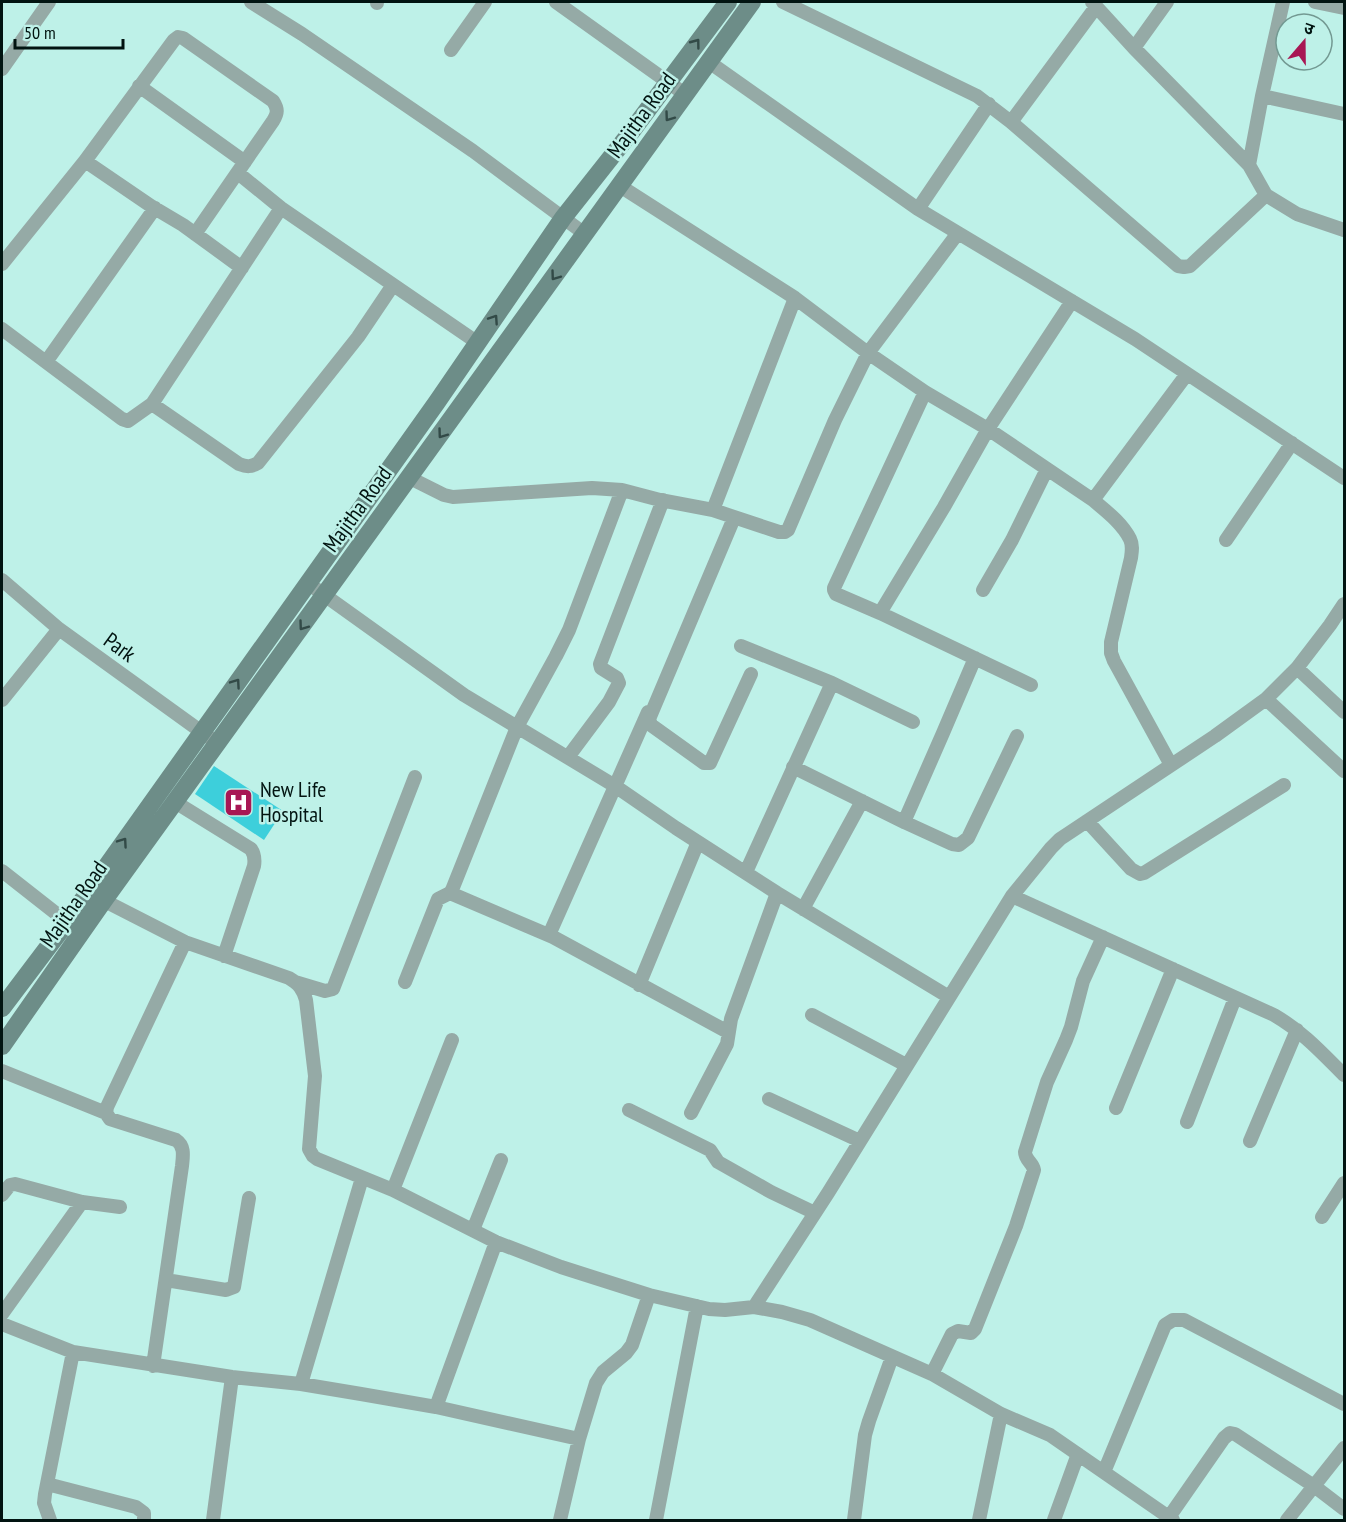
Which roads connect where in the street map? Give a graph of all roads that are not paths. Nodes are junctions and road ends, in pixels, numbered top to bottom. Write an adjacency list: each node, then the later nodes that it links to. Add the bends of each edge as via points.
1 (49, 2): 16 (street)
2 (251, 2): 32 (street, via 473,151)
3 (484, 2): 14 (street)
4 (556, 2): 17 (street)
5 (728, 2): 17 (main road, Majitha Road, one-way to 5)
6 (752, 2): 15 (main road, Majitha Road)
7 (783, 2): 21 (street)
8 (1167, 2): 13 (street)
9 (1283, 2): 20 (street)
10 (1315, 2): 12 (street)
11 (1094, 4): 13 (street); 23 (street)
12 (1344, 8)
13 (1134, 48): 25 (street)
14 (451, 50)
15 (709, 62): 19 (main road, Majitha Road); 31 (street)
16 (2, 69)
17 (667, 81): 19 (street); 32 (main road, Majitha Road)
18 (139, 86): 24 (street); 26 (street); 26 (street, via 174,40 181,37 273,101 277,114)
19 (686, 94): 27 (main road, Majitha Road, one-way to 27)
20 (1262, 96): 22 (street); 25 (street)
21 (989, 104): 23 (street); 31 (street)
22 (1344, 114)
23 (1011, 122): 28 (street, via 1181,267 1190,266)
24 (85, 162): 29 (street); 37 (street)
25 (1250, 165): 28 (street)
26 (241, 168): 30 (street); 35 (street)
27 (620, 186): 36 (main road, Majitha Road); 40 (street)
28 (1266, 195): 33 (street, via 1297,214)
29 (155, 208): 35 (street); 45 (street)
30 (281, 208): 38 (street); 39 (street)
31 (918, 209): 34 (street)
32 (563, 218): 36 (street); 43 (main road, Majitha Road, one-way to 32)
33 (1344, 230)
34 (958, 233): 41 (street); 44 (street)
35 (195, 234): 38 (street)
36 (585, 234): 52 (main road, Majitha Road, one-way to 52)
37 (2, 264)
38 (242, 268): 48 (street)
39 (393, 285): 43 (street); 48 (street, via 358,337 255,465 239,464)
40 (795, 298): 44 (street); 57 (street)
41 (1072, 301): 46 (street); 49 (street)
42 (2, 329): 45 (street)
43 (478, 343): 62 (main road, Majitha Road)
44 (868, 353): 47 (street); 58 (street, via 788,531 779,532)
45 (46, 362): 48 (street, via 122,419 128,421)
46 (1187, 374): 50 (street); 56 (street)
47 (925, 393): 49 (street); 66 (street, via 834,588 834,593)
48 (152, 404)
49 (988, 429): 51 (street); 66 (street)
50 (1292, 443): 53 (street); 59 (street)
51 (1047, 469): 56 (street); 63 (street)
52 (410, 478): 54 (street, via 453,497 592,488); 64 (main road, Majitha Road)
53 (1344, 478)
54 (622, 490): 55 (street); 78 (street, via 569,630)
55 (663, 500): 57 (street); 82 (street, via 600,664 619,683)
56 (1093, 500): 83 (street, via 1116,521 1132,547 1111,642 1114,661)
57 (713, 510): 58 (street)
58 (734, 518): 60 (street)
59 (1226, 540)
60 (708, 579): 71 (street, via 649,723 704,763 710,763); 88 (street)
61 (2, 580): 67 (street, Park)
62 (308, 582): 64 (street); 79 (main road, Majitha Road, one-way to 62)
63 (983, 590)
64 (324, 596): 78 (street); 81 (main road, Majitha Road, one-way to 81)
65 (1344, 604): 70 (street)
66 (880, 613): 69 (street)
67 (59, 629): 75 (street); 79 (street, Park)
68 (741, 646): 72 (street)
69 (975, 658): 73 (street); 92 (street)
70 (1297, 668): 74 (street); 76 (street)
71 (751, 674)
72 (832, 683): 77 (street); 84 (street)
73 (1031, 685)
74 (1266, 699): 83 (street); 85 (street)
75 (2, 700)
76 (1344, 712)
77 (914, 722)
78 (517, 727): 82 (street); 96 (street)
79 (202, 732): 81 (street, Park); 98 (main road, Majitha Road, one-way to 79)
80 (1017, 736): 92 (street, via 964,842 952,844)
81 (217, 744): 90 (main road, Majitha Road)
82 (568, 757): 88 (street)
83 (1171, 765): 91 (street)
84 (793, 767): 89 (street); 95 (street)
85 (1344, 771)
86 (415, 777): 107 (street, via 333,990)
87 (1284, 785): 91 (street, via 1140,874)
88 (615, 786): 93 (street); 102 (street)
89 (862, 801): 92 (street); 100 (street)
90 (175, 802): 98 (main road, Majitha Road); 105 (street, via 254,854 254,866)
91 (1087, 821): 99 (street, via 1050,848)
92 (904, 822)
93 (698, 842): 95 (street); 109 (street)
94 (2, 871): 101 (street)
95 (746, 872): 97 (street)
96 (450, 893): 102 (street); 108 (street, via 438,899)
97 (777, 893): 100 (street); 116 (street)
98 (96, 896): 101 (main road, Majitha Road); 104 (street); 114 (main road, Majitha Road)
99 (1012, 896): 103 (street); 110 (street)
100 (803, 909): 110 (street)
101 (67, 922): 112 (main road, Majitha Road)
102 (549, 935): 109 (street)
103 (1103, 937): 106 (street); 151 (street, via 1083,981 1071,1027 1047,1082 1025,1152 1034,1170 1016,1226 975,1329 971,1333 952,1334)
104 (185, 942): 105 (street); 125 (street)
105 (224, 956): 107 (street)
106 (1173, 969): 111 (street); 123 (street)
107 (295, 982): 131 (street, via 306,1000 314,1061 309,1149 317,1159)
108 (405, 982)
109 (639, 985): 116 (street)
110 (949, 997): 119 (street)
111 (1235, 998): 115 (street); 127 (street)
112 (2, 1008)
113 (812, 1015): 119 (street)
114 (8, 1020): 118 (main road, Majitha Road)
115 (1297, 1030): 121 (street); 129 (street)
116 (728, 1032): 126 (street, via 724,1049)
117 (452, 1040): 133 (street)
118 (2, 1046)
119 (906, 1065): 128 (street)
120 (2, 1071): 125 (street)
121 (1344, 1075)
122 (769, 1099): 128 (street)
123 (1116, 1108)
124 (629, 1110): 138 (street, via 710,1150 718,1162)
125 (106, 1113): 142 (street, via 110,1119 176,1140 183,1149)
126 (691, 1113)
127 (1187, 1122)
128 (860, 1141): 138 (street)
129 (1250, 1142)
130 (501, 1160): 140 (street)
131 (362, 1178): 133 (street); 153 (street)
132 (1344, 1184): 139 (street)
133 (393, 1190): 140 (street)
134 (2, 1195): 136 (street, via 15,1184)
135 (249, 1198): 142 (street, via 234,1287 226,1290)
136 (82, 1202): 137 (street); 146 (street)
137 (120, 1207)
138 (815, 1212): 145 (street)
139 (1322, 1217)
140 (473, 1230): 141 (street)
141 (496, 1242): 143 (street); 155 (street)
142 (166, 1280): 150 (street)
143 (649, 1295): 144 (street); 157 (street, via 632,1345 596,1383)
144 (697, 1306): 145 (street, via 725,1310); 169 (street)
145 (754, 1307): 149 (street, via 810,1320)
146 (2, 1314)
147 (2, 1324): 148 (street)
148 (73, 1352): 150 (street); 161 (street)
149 (892, 1357): 151 (street); 170 (street, via 868,1421)
150 (153, 1366): 152 (street)
151 (932, 1374): 156 (street)
152 (232, 1377): 153 (street); 167 (street)
153 (302, 1384): 155 (street)
154 (1344, 1404): 160 (street, via 1184,1320 1173,1320 1166,1326)
155 (436, 1407): 157 (street)
156 (1001, 1414): 159 (street, via 1050,1435); 171 (street)
157 (579, 1439): 168 (street)
158 (1344, 1448): 162 (street)
159 (1078, 1454): 160 (street); 172 (street)
160 (1104, 1472): 164 (street)
161 (47, 1484): 165 (street, via 44,1503); 166 (street, via 136,1507 144,1512)
162 (1314, 1486): 163 (street); 164 (street, via 1230,1432); 173 (street)
163 (1344, 1509)
164 (1170, 1520)
165 (50, 1521)
166 (144, 1521)
167 (213, 1521)
168 (560, 1521)
169 (656, 1521)
170 (854, 1521)
171 (979, 1521)
172 (1054, 1521)
173 (1287, 1521)

